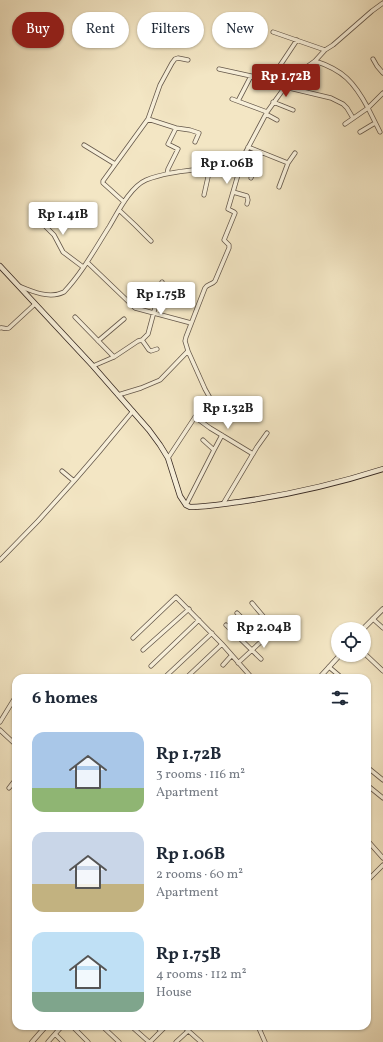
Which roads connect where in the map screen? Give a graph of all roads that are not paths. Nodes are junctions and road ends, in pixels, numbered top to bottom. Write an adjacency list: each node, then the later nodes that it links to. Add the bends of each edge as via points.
1 (383, 3): 4 (street)
2 (273, 32): 3 (street)
3 (297, 40): 4 (street); 11 (street)
4 (325, 50): 7 (street)
5 (373, 59): 9 (street)
6 (188, 60): 21 (street, via 178,58 172,62 160,85)
7 (315, 60): 12 (street); 17 (street, via 346,77 355,86)
8 (219, 69): 10 (street)
9 (383, 73)
10 (251, 76): 11 (street); 15 (street)
11 (269, 82): 12 (street)
12 (285, 87): 16 (street); 20 (street, via 340,102)
13 (383, 93): 17 (street)
14 (232, 99): 15 (street)
15 (238, 100): 19 (street)
16 (274, 102): 18 (street); 19 (street)
17 (368, 108): 20 (street); 23 (street)
18 (293, 110)
19 (266, 113): 22 (street); 30 (street)
20 (353, 118): 24 (street)
21 (148, 119): 25 (street); 35 (street)
22 (277, 120)
23 (375, 123): 26 (street); 27 (street)
24 (345, 124)
25 (176, 128): 28 (street, via 199,133); 37 (street, via 168,144 178,149)
26 (360, 132)
27 (380, 132)
28 (195, 142)
29 (84, 145): 35 (street)
30 (248, 148): 31 (street); 33 (street)
31 (260, 153): 34 (street); 38 (street)
32 (295, 153): 34 (street)
33 (242, 160): 36 (street); 40 (street)
34 (288, 163): 39 (street)
35 (115, 164): 42 (street, via 102,182)
36 (210, 168): 37 (street); 41 (street)
37 (167, 174): 42 (street, via 146,180)
38 (251, 178)
39 (279, 187)
40 (233, 192): 43 (street, via 247,196); 56 (street, via 228,209 235,213 224,240 229,248 215,281 205,288)
41 (204, 195)
42 (124, 202): 44 (street)
43 (247, 204)
44 (119, 210): 46 (street); 47 (street)
45 (48, 221): 48 (street, via 45,226 54,235 63,252)
46 (151, 241)
47 (87, 262): 48 (street); 53 (street, via 135,308)
48 (83, 267): 51 (street, via 68,288 59,295 38,293)
49 (1, 268): 51 (main road)
50 (162, 282): 53 (street)
51 (18, 286): 52 (main road)
52 (35, 304): 57 (street, via 8,328); 63 (main road)
53 (154, 312): 56 (street); 58 (street, via 148,334)
54 (75, 317): 59 (street)
55 (124, 319): 59 (street)
56 (191, 323): 61 (street, via 185,339)
57 (0, 328)
58 (142, 340): 60 (street, via 149,350); 62 (street)
59 (98, 341): 62 (street)
60 (157, 349)
61 (188, 351): 64 (street, via 160,380); 66 (street, via 210,397)
62 (114, 357): 63 (street)
63 (93, 366): 64 (main road)
64 (118, 395): 65 (main road)
65 (133, 411): 72 (main road); 75 (street)
66 (195, 417): 68 (street); 72 (street)
67 (267, 433): 71 (street)
68 (222, 435): 70 (street); 71 (street)
69 (204, 440): 70 (street)
70 (214, 450): 77 (street)
71 (253, 454): 76 (street)
72 (168, 458): 77 (main road, via 178,491)
73 (383, 469): 76 (main road, via 316,488)
74 (62, 471): 75 (street)
75 (74, 481): 78 (street)
76 (223, 504): 77 (main road, via 190,507)
77 (186, 505)
78 (0, 560)
79 (252, 603): 89 (street)
80 (189, 609): 84 (street); 91 (street, via 176,597); 94 (street)
81 (383, 609): 83 (street)
82 (237, 613): 92 (street)
83 (373, 619): 85 (street); 88 (street)
84 (199, 620): 90 (street); 102 (street)
85 (370, 622)
86 (226, 625): 95 (street)
87 (280, 625): 89 (street)
88 (383, 628)
89 (274, 629): 92 (street)
90 (212, 633): 93 (street); 105 (street)
91 (133, 638)
92 (263, 639): 95 (street)
93 (222, 644): 96 (street); 106 (street)
94 (143, 650)
95 (251, 650): 97 (street); 100 (street)
96 (232, 655): 100 (street); 101 (street)
97 (261, 659)
98 (371, 660): 104 (street)
99 (334, 662): 103 (street)
100 (238, 663): 107 (street)
101 (223, 665)
102 (150, 666)
103 (329, 667): 108 (street); 109 (street)
104 (383, 671)
105 (168, 674)
106 (190, 674)
107 (248, 674)
108 (323, 674)
109 (340, 674)
110 (12, 702): 111 (street)
111 (0, 722)
112 (0, 730): 113 (street)
113 (12, 741)
114 (371, 770): 115 (street)
115 (383, 780)
116 (12, 784): 117 (street)
117 (9, 788)
118 (371, 788): 119 (street)
119 (383, 798)
120 (371, 844): 121 (street)
121 (383, 858)
122 (383, 865): 123 (street)
123 (371, 877)
124 (42, 1030): 133 (street)
125 (58, 1030): 132 (street)
126 (77, 1030): 136 (street)
127 (106, 1030): 137 (street)
128 (136, 1030): 138 (street)
129 (260, 1030): 141 (street)
130 (162, 1031): 138 (street)
131 (188, 1031): 139 (street); 140 (street)
132 (55, 1034): 134 (street); 135 (street)
133 (32, 1042)
134 (48, 1042)
135 (63, 1042)
136 (88, 1042)
137 (119, 1042)
138 (149, 1042)
139 (176, 1042)
140 (201, 1042)
141 (265, 1042)

